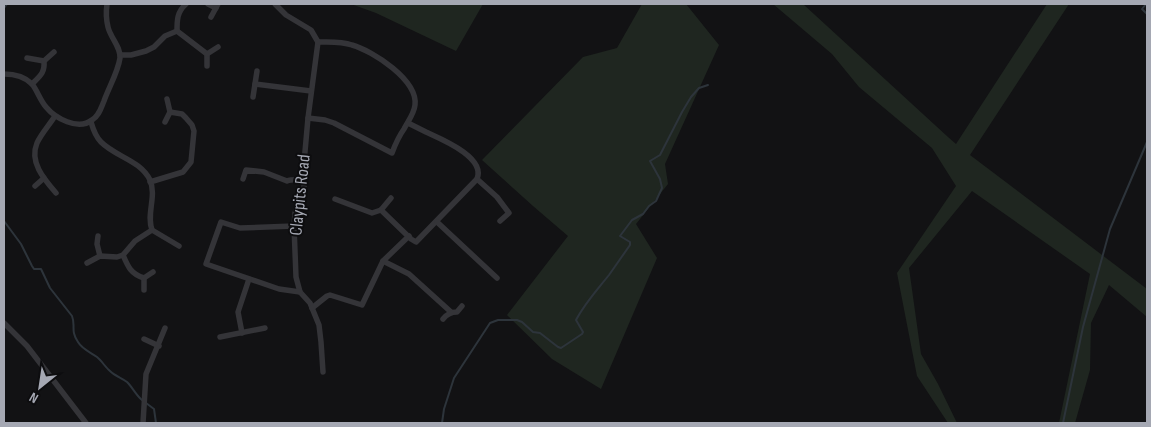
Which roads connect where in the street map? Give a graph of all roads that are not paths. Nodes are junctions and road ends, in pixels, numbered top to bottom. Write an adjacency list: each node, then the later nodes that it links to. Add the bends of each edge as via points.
1 (107, 4): 12 (street, via 108,26)
2 (186, 4): 7 (street, via 177,17)
3 (208, 4): 5 (street)
4 (275, 4): 8 (street, via 311,30)
5 (217, 6): 6 (street)
6 (211, 17)
7 (177, 31): 11 (street); 12 (street, via 146,51)
8 (318, 42): 20 (street, Claypits Road); 28 (street, via 354,45 389,65 415,96 416,103)
9 (218, 47): 11 (street)
10 (54, 52): 14 (street)
11 (207, 54): 15 (street)
12 (120, 55): 26 (street, via 99,112)
13 (26, 58): 14 (street)
14 (44, 61): 18 (street, via 41,76)
15 (207, 66)
16 (257, 71): 19 (street)
17 (4, 74): 18 (street, via 14,74)
18 (32, 84): 24 (street, via 41,101)
19 (255, 84): 20 (street); 21 (street)
20 (312, 91): 25 (street, Claypits Road)
21 (253, 97)
22 (167, 100): 23 (street)
23 (170, 112): 27 (street); 33 (street, via 182,114 192,125 191,162 183,172)
24 (56, 116): 26 (street, via 82,125); 29 (street, via 37,143 34,158)
25 (308, 118): 28 (street, via 334,122 392,153); 32 (street, Claypits Road)
26 (91, 122): 33 (street, via 100,142 136,164)
27 (165, 122)
28 (408, 123): 31 (street, via 449,142 464,153 479,171)
29 (44, 178): 34 (street); 35 (street)
30 (243, 178): 32 (street, via 246,170 264,172 287,181)
31 (478, 179): 39 (street, via 509,213); 40 (street)
32 (304, 180): 41 (street, Claypits Road)
33 (150, 182): 42 (street, via 149,223)
34 (35, 186)
35 (56, 192)
36 (391, 198): 38 (street)
37 (335, 199): 38 (street, via 372,213)
38 (381, 210): 44 (street)
39 (500, 221)
40 (437, 222): 44 (street, via 416,242); 52 (street)
41 (294, 226): 53 (street, via 240,228 221,222 206,264); 55 (street, Claypits Road, via 296,277)
42 (152, 230): 45 (street); 46 (street, via 135,241)
43 (98, 236): 47 (street)
44 (409, 236): 48 (street)
45 (180, 246)
46 (123, 255): 47 (street); 51 (street, via 136,276)
47 (100, 256): 49 (street)
48 (383, 261): 57 (street, via 362,305 330,295); 58 (street, via 409,274)
49 (87, 263)
50 (153, 272): 51 (street)
51 (144, 278): 54 (street)
52 (497, 278)
53 (249, 279): 55 (street); 63 (street, via 238,312)
54 (144, 290)
55 (300, 292): 57 (street, Claypits Road)
56 (462, 306): 58 (street, via 457,312)
57 (312, 308): 67 (street, Claypits Road, via 319,325)
58 (452, 312): 59 (street)
59 (443, 319)
60 (4, 323): 68 (street, via 27,346)
61 (165, 328): 66 (street)
62 (265, 328): 63 (street)
63 (242, 333): 64 (street)
64 (220, 337)
65 (144, 339): 66 (street)
66 (159, 346): 69 (street, via 146,374)
67 (323, 372)
68 (86, 423)
69 (143, 423)

